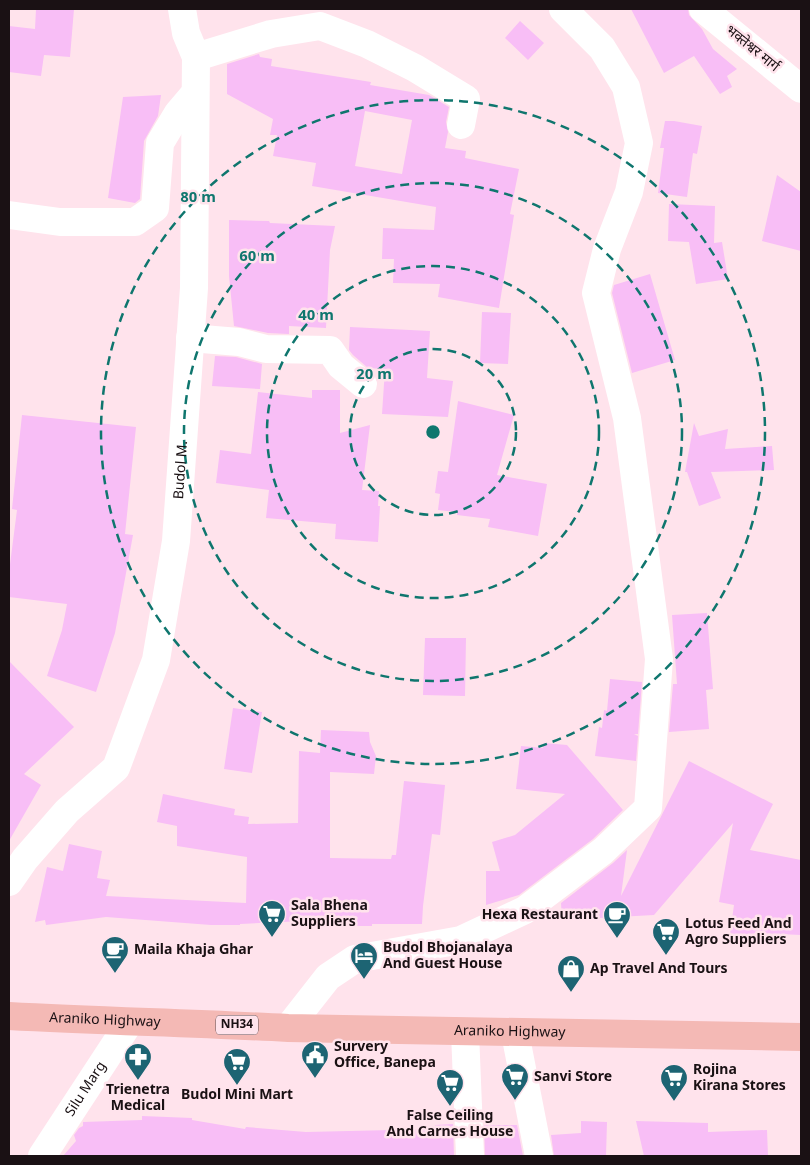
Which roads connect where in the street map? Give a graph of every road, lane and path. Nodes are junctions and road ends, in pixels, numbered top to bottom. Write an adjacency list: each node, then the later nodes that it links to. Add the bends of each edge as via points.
1 (182, 9): 4 (street, Budol M., via 186,33)
2 (562, 9): 14 (street, via 602,48 626,87 639,143 629,192 607,249 596,293 627,418 659,659 648,808 603,851 525,910 462,940 355,959 328,978)
3 (703, 9): 5 (street, भक्तेश्वर मार्ग)
4 (196, 57): 6 (street, Budol M.); 7 (street, via 271,34 320,26 367,44 466,99)
5 (801, 89)
6 (195, 93): 8 (street, via 160,143 155,208 135,222 60,222); 9 (street, Budol M., via 194,288)
7 (461, 124)
8 (9, 215)
9 (190, 338): 10 (street, via 238,342 266,349 330,350 341,366); 11 (street, Budol M., via 176,541 156,660 116,768 67,811)
10 (363, 384)
11 (9, 882)
12 (9, 1016): 13 (highway, Araniko Highway / NH34)
13 (129, 1023): 14 (highway, Araniko Highway / NH34); 18 (street, Silu Marg)
14 (288, 1028): 15 (highway, Araniko Highway / NH34)
15 (465, 1032): 16 (highway, Araniko Highway / NH34); 19 (street)
16 (515, 1033): 17 (highway, Araniko Highway / NH34); 20 (street)
17 (801, 1037)
18 (42, 1156)
19 (470, 1156)
20 (539, 1156)

